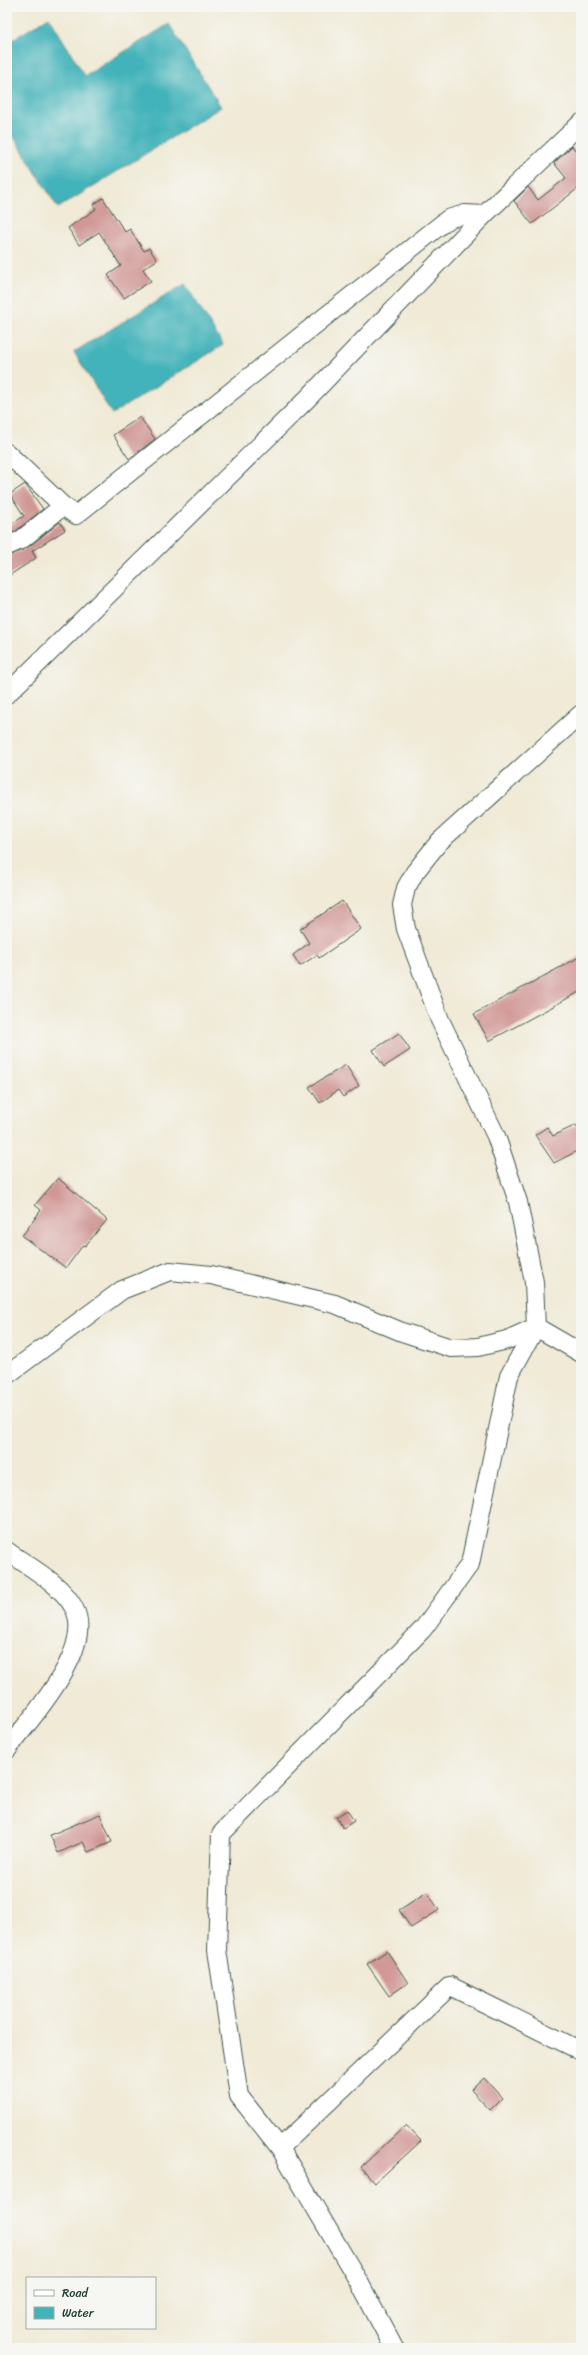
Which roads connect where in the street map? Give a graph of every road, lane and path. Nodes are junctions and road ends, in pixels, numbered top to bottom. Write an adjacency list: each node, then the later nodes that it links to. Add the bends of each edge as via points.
1 (581, 123): 2 (street)
2 (484, 215): 4 (street, via 465,214 448,219 76,515); 6 (street, via 307,399)
3 (7, 453): 4 (street)
4 (63, 506): 5 (street, via 21,540)
5 (7, 546)
6 (7, 694)
7 (581, 714): 8 (street, via 439,842 414,872 406,888 402,905 406,929 440,1020 496,1136 518,1202 534,1282)
8 (536, 1327): 9 (street); 10 (street, via 507,1340 478,1347 451,1348 402,1332 335,1304 211,1275 170,1270 122,1290); 14 (street, via 509,1376 470,1564 423,1629 221,1834 218,1950 239,2096)
9 (581, 1354)
10 (7, 1375)
11 (7, 1551): 12 (street, via 58,1588 73,1607 79,1620 69,1663 57,1685)
12 (7, 1750)
13 (581, 2052): 14 (street, via 450,1986)
14 (280, 2148): 15 (street, via 359,2282)
15 (394, 2348)

